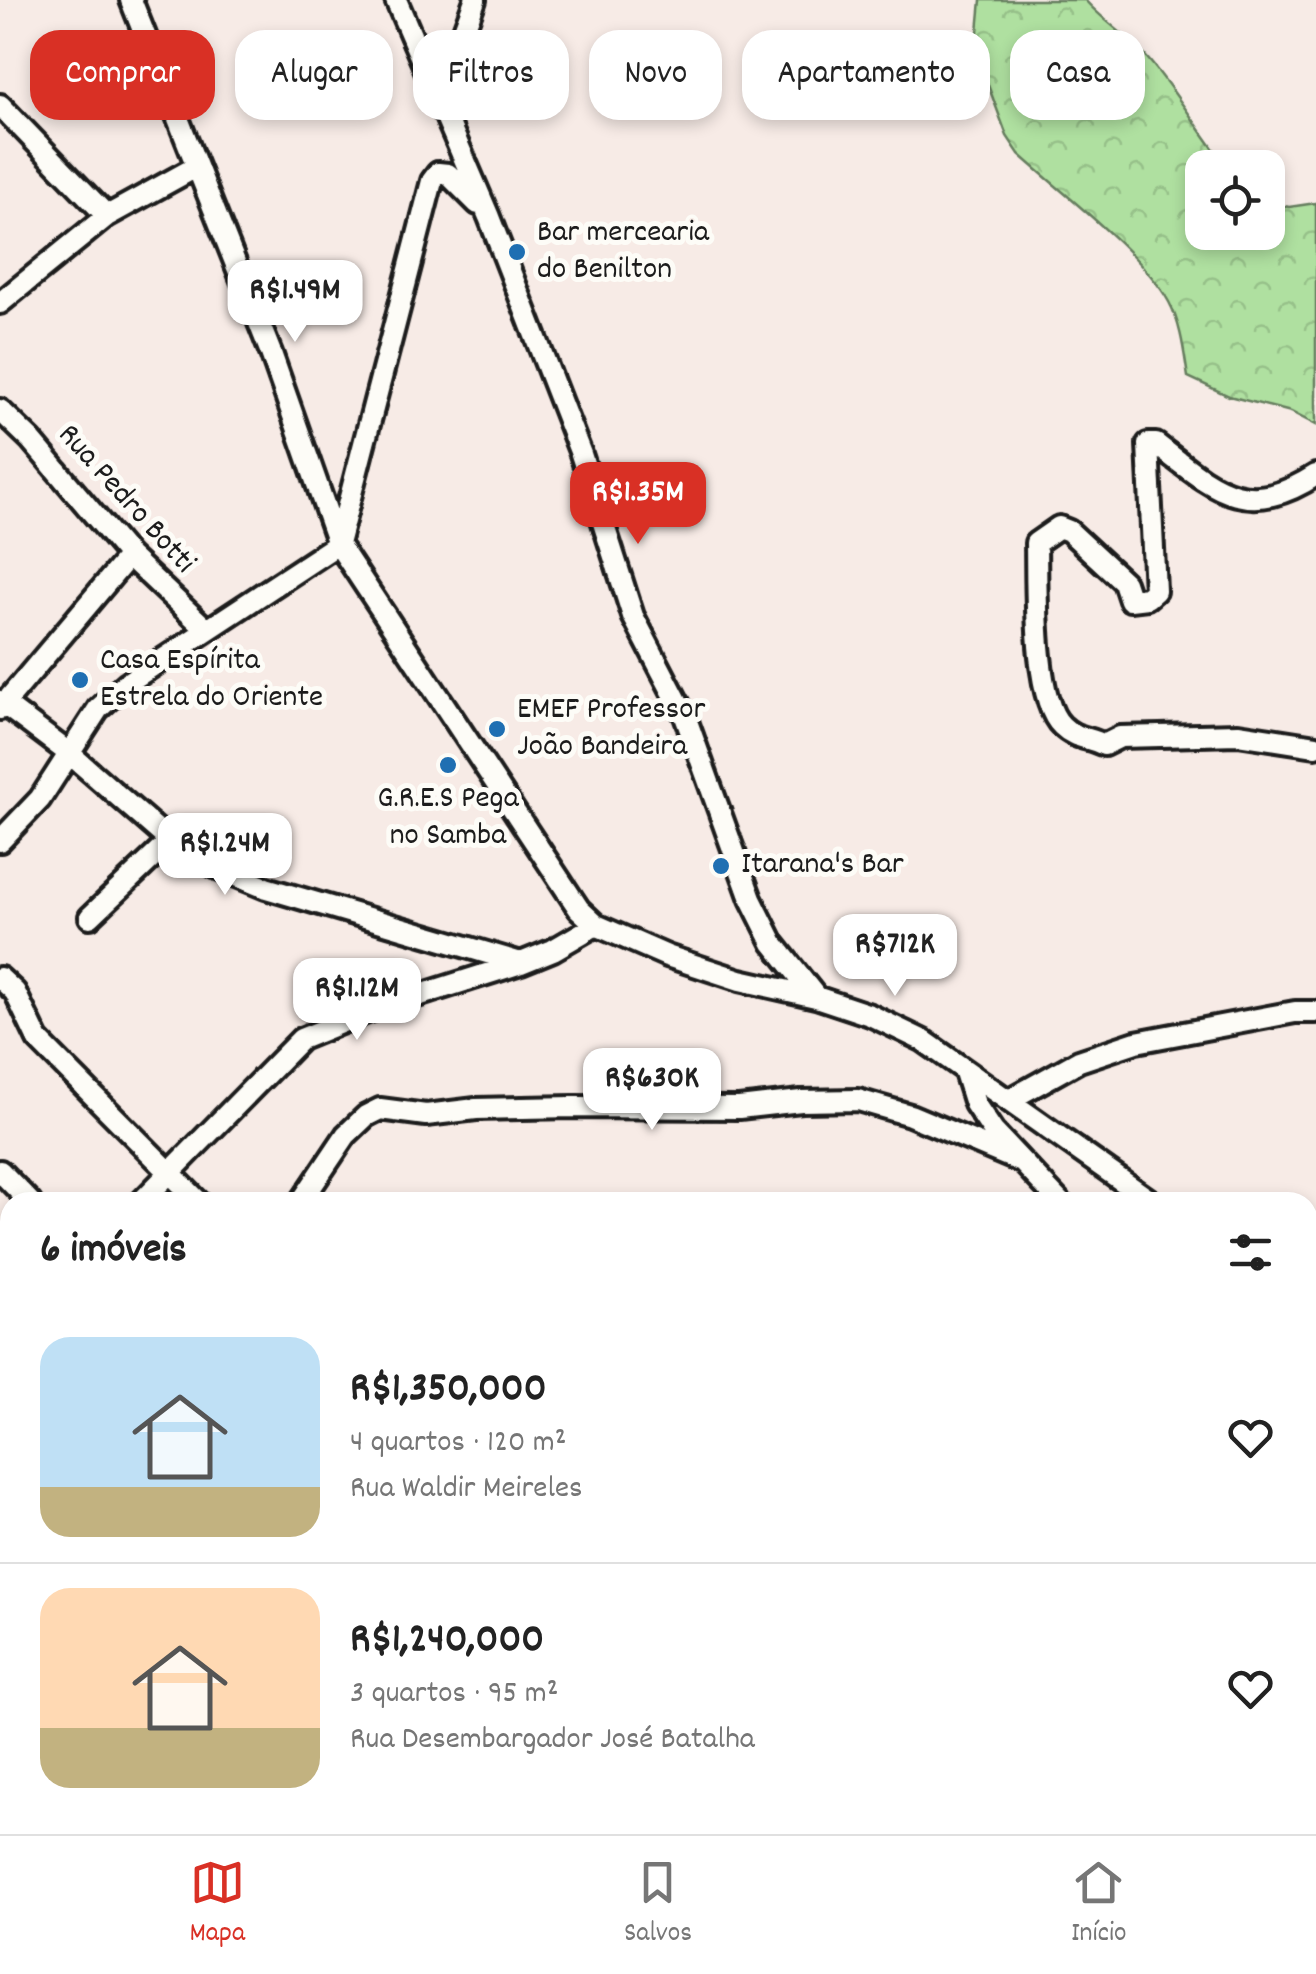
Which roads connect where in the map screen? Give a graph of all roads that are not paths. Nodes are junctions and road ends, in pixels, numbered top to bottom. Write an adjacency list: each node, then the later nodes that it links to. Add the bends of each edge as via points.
1 (131, 0): 8 (street)
2 (396, 0): 5 (street)
3 (475, 0): 4 (street)
4 (466, 30)
5 (413, 39)
6 (0, 105): 9 (street)
7 (448, 120): 10 (street)
8 (196, 167): 9 (street); 14 (street, via 272,353)
9 (107, 216): 11 (street)
10 (489, 217): 14 (street, via 448,174 432,181); 26 (street, via 581,454 632,616 685,716 752,899 780,953)
11 (0, 304)
12 (0, 410): 15 (street, Rua Pedro Botti)
13 (1316, 474): 18 (street, via 1274,492 1235,496 1148,444 1155,591 1146,598 1130,600 1124,582 1069,531 1059,527 1036,543 1047,698 1074,736 1104,745 1120,737 1238,734)
14 (338, 544): 16 (street); 23 (street, via 549,867)
15 (129, 556): 16 (street, Rua Pedro Botti); 17 (street)
16 (206, 629): 19 (street, via 98,709)
17 (1, 705): 19 (street)
18 (1316, 746)
19 (70, 754): 20 (street); 21 (street)
20 (0, 841)
21 (170, 841): 22 (street); 24 (street, via 266,888)
22 (90, 917)
23 (596, 926): 24 (street); 26 (street, via 666,956)
24 (521, 963): 32 (street, via 312,1032)
25 (0, 978): 32 (street, via 38,1040)
26 (816, 997): 28 (street, via 924,1042)
27 (1316, 1012): 29 (street, via 1136,1042 1079,1061)
28 (966, 1072): 29 (street); 30 (street, via 975,1104)
29 (1009, 1100): 38 (street)
30 (1022, 1162): 36 (street, via 858,1100 426,1115 380,1109 346,1135); 37 (street)
31 (0, 1170): 33 (street)
32 (170, 1172): 34 (street); 35 (street)
33 (21, 1192)
34 (151, 1192)
35 (189, 1192)
36 (308, 1192)
37 (1050, 1192)
38 (1138, 1192)

